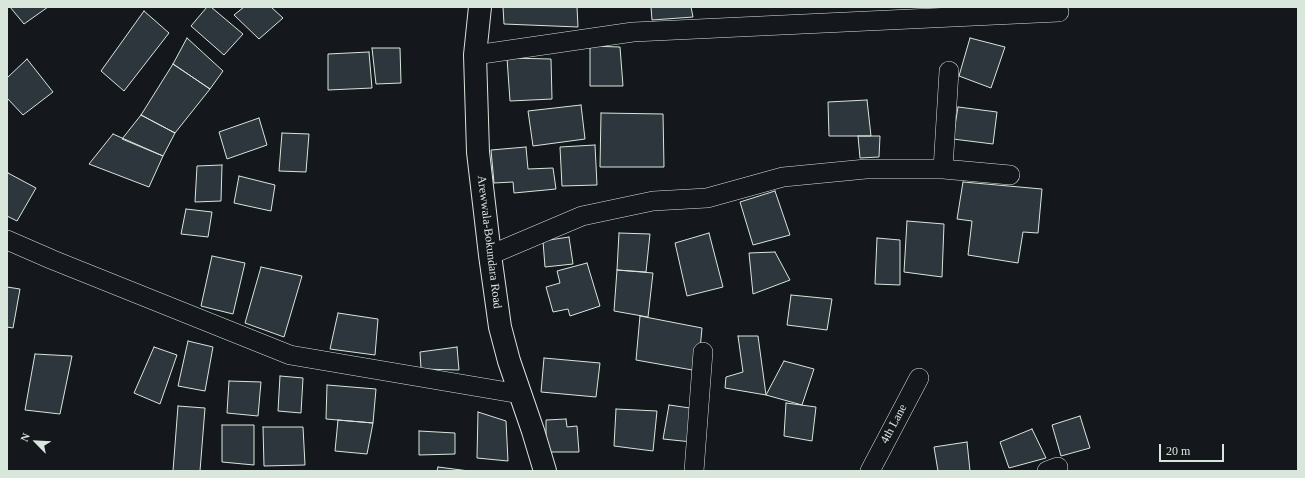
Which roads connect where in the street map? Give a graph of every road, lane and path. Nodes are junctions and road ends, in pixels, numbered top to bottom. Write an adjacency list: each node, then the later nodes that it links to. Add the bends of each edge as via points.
1 (480, 7): 3 (street, Arewwala-Bokundara Road)
2 (1059, 12): 3 (street, via 633,32)
3 (475, 55): 8 (street, Arewwala-Bokundara Road, via 478,152)
4 (949, 71): 5 (street)
5 (943, 169): 6 (street); 8 (street, via 866,169 783,177 707,198 653,201 582,216)
6 (1010, 175)
7 (7, 240): 11 (street, via 290,355)
8 (490, 255): 11 (street, Arewwala-Bokundara Road, via 500,327)
9 (703, 352): 13 (street)
10 (919, 378): 14 (street, 4th Lane)
11 (520, 394): 12 (street, Arewwala-Bokundara Road)
12 (545, 471)
13 (694, 471)
14 (870, 471)

